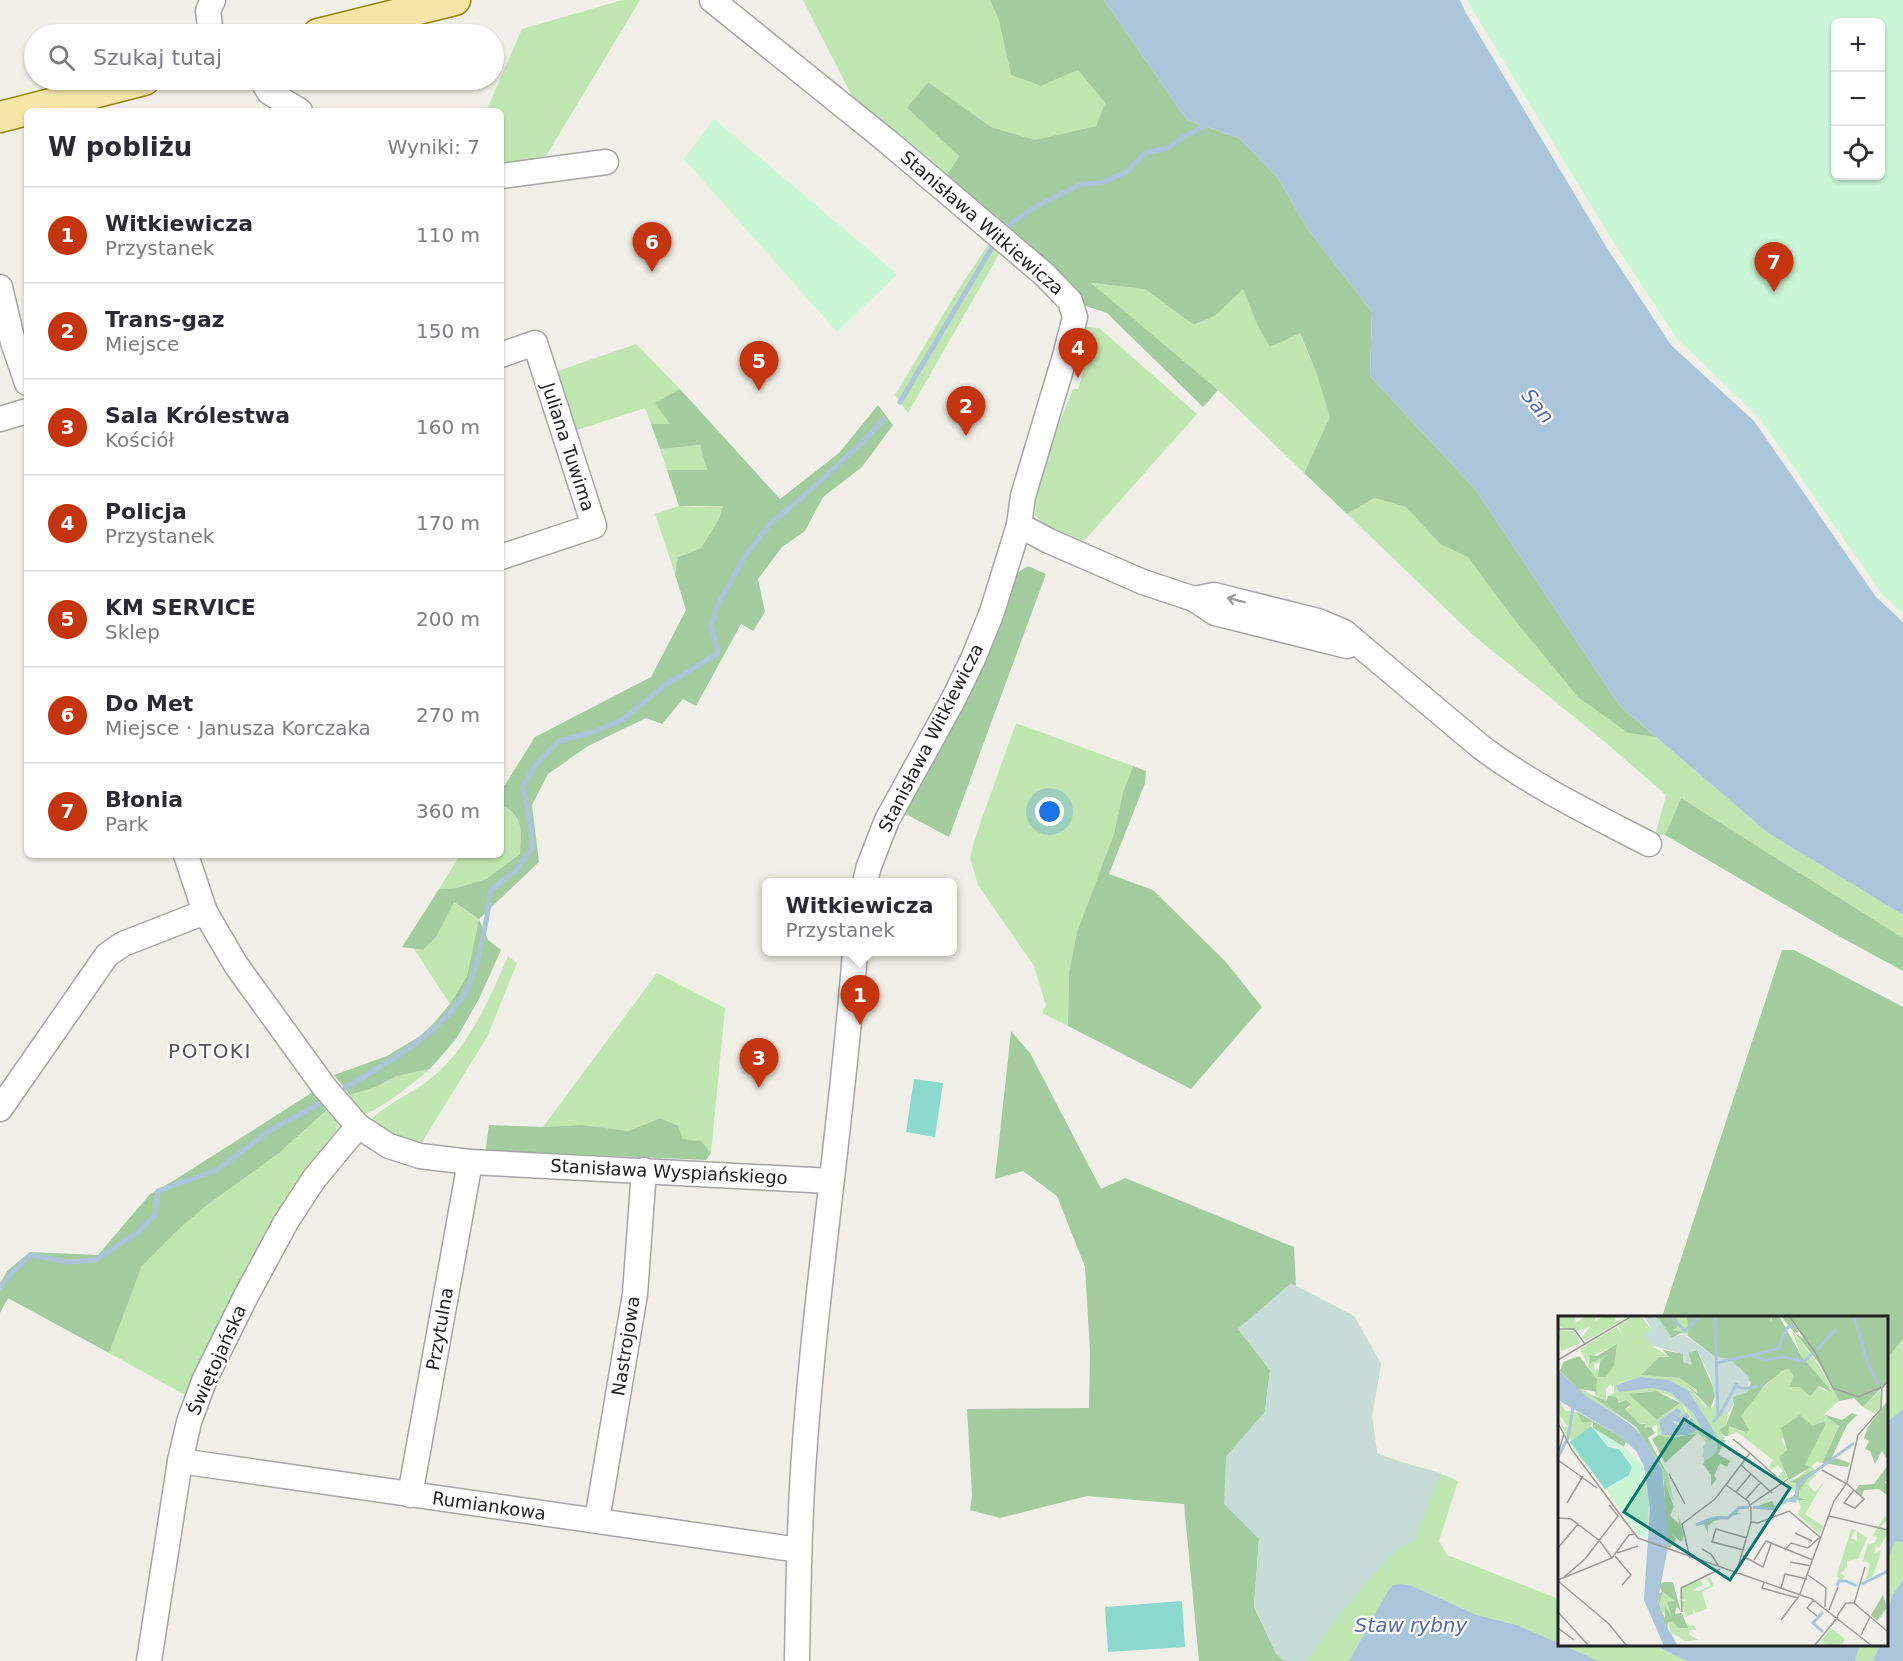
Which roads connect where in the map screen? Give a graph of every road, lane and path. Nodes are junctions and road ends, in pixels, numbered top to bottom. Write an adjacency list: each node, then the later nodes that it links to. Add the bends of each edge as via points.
1 (213, 0): 4 (street, via 208,12)
2 (454, 0): 5 (main road)
3 (712, 0): 19 (street, Stanisława Witkiewicza, via 922,171 1045,275 1070,301 1075,317 1073,326 1023,496)
4 (210, 24)
5 (358, 24)
6 (105, 90): 8 (main road)
7 (268, 90): 9 (street)
8 (35, 108)
9 (295, 108)
10 (24, 111): 11 (main road)
11 (0, 117)
12 (606, 162): 13 (street)
13 (504, 176)
14 (0, 287): 16 (street)
15 (504, 354): 20 (street, Juliana Tuwima, via 535,343 594,526)
16 (24, 374)
17 (24, 412): 18 (street)
18 (0, 419)
19 (1019, 525): 21 (street, via 1143,582 1194,598 1215,613 1367,650 1481,747 1530,782); 23 (street, Stanisława Witkiewicza, via 973,659 887,820)
20 (504, 556)
21 (1648, 844)
22 (187, 858): 24 (street, Stanisława Wyspiańskiego)
23 (866, 878)
24 (205, 912): 26 (street, via 107,955); 27 (street, Stanisława Wyspiańskiego, via 242,973)
25 (855, 956): 30 (street)
26 (0, 1109)
27 (358, 1126): 28 (street, Stanisława Wyspiańskiego, via 389,1146 420,1156); 31 (street, Świętojańska, via 314,1179 246,1296 204,1381)
28 (470, 1162): 29 (street, Stanisława Wyspiańskiego); 32 (street, Przytulna)
29 (644, 1170): 30 (street, Stanisława Wyspiańskiego); 33 (street, Nastrojowa, via 635,1293)
30 (831, 1181): 34 (street, via 803,1469)
31 (180, 1461): 32 (street, Rumiankowa); 35 (street, Świętojańska)
32 (410, 1495): 33 (street, Rumiankowa)
33 (597, 1520): 34 (street, Rumiankowa)
34 (799, 1550): 36 (street)
35 (149, 1661)
36 (797, 1661)

